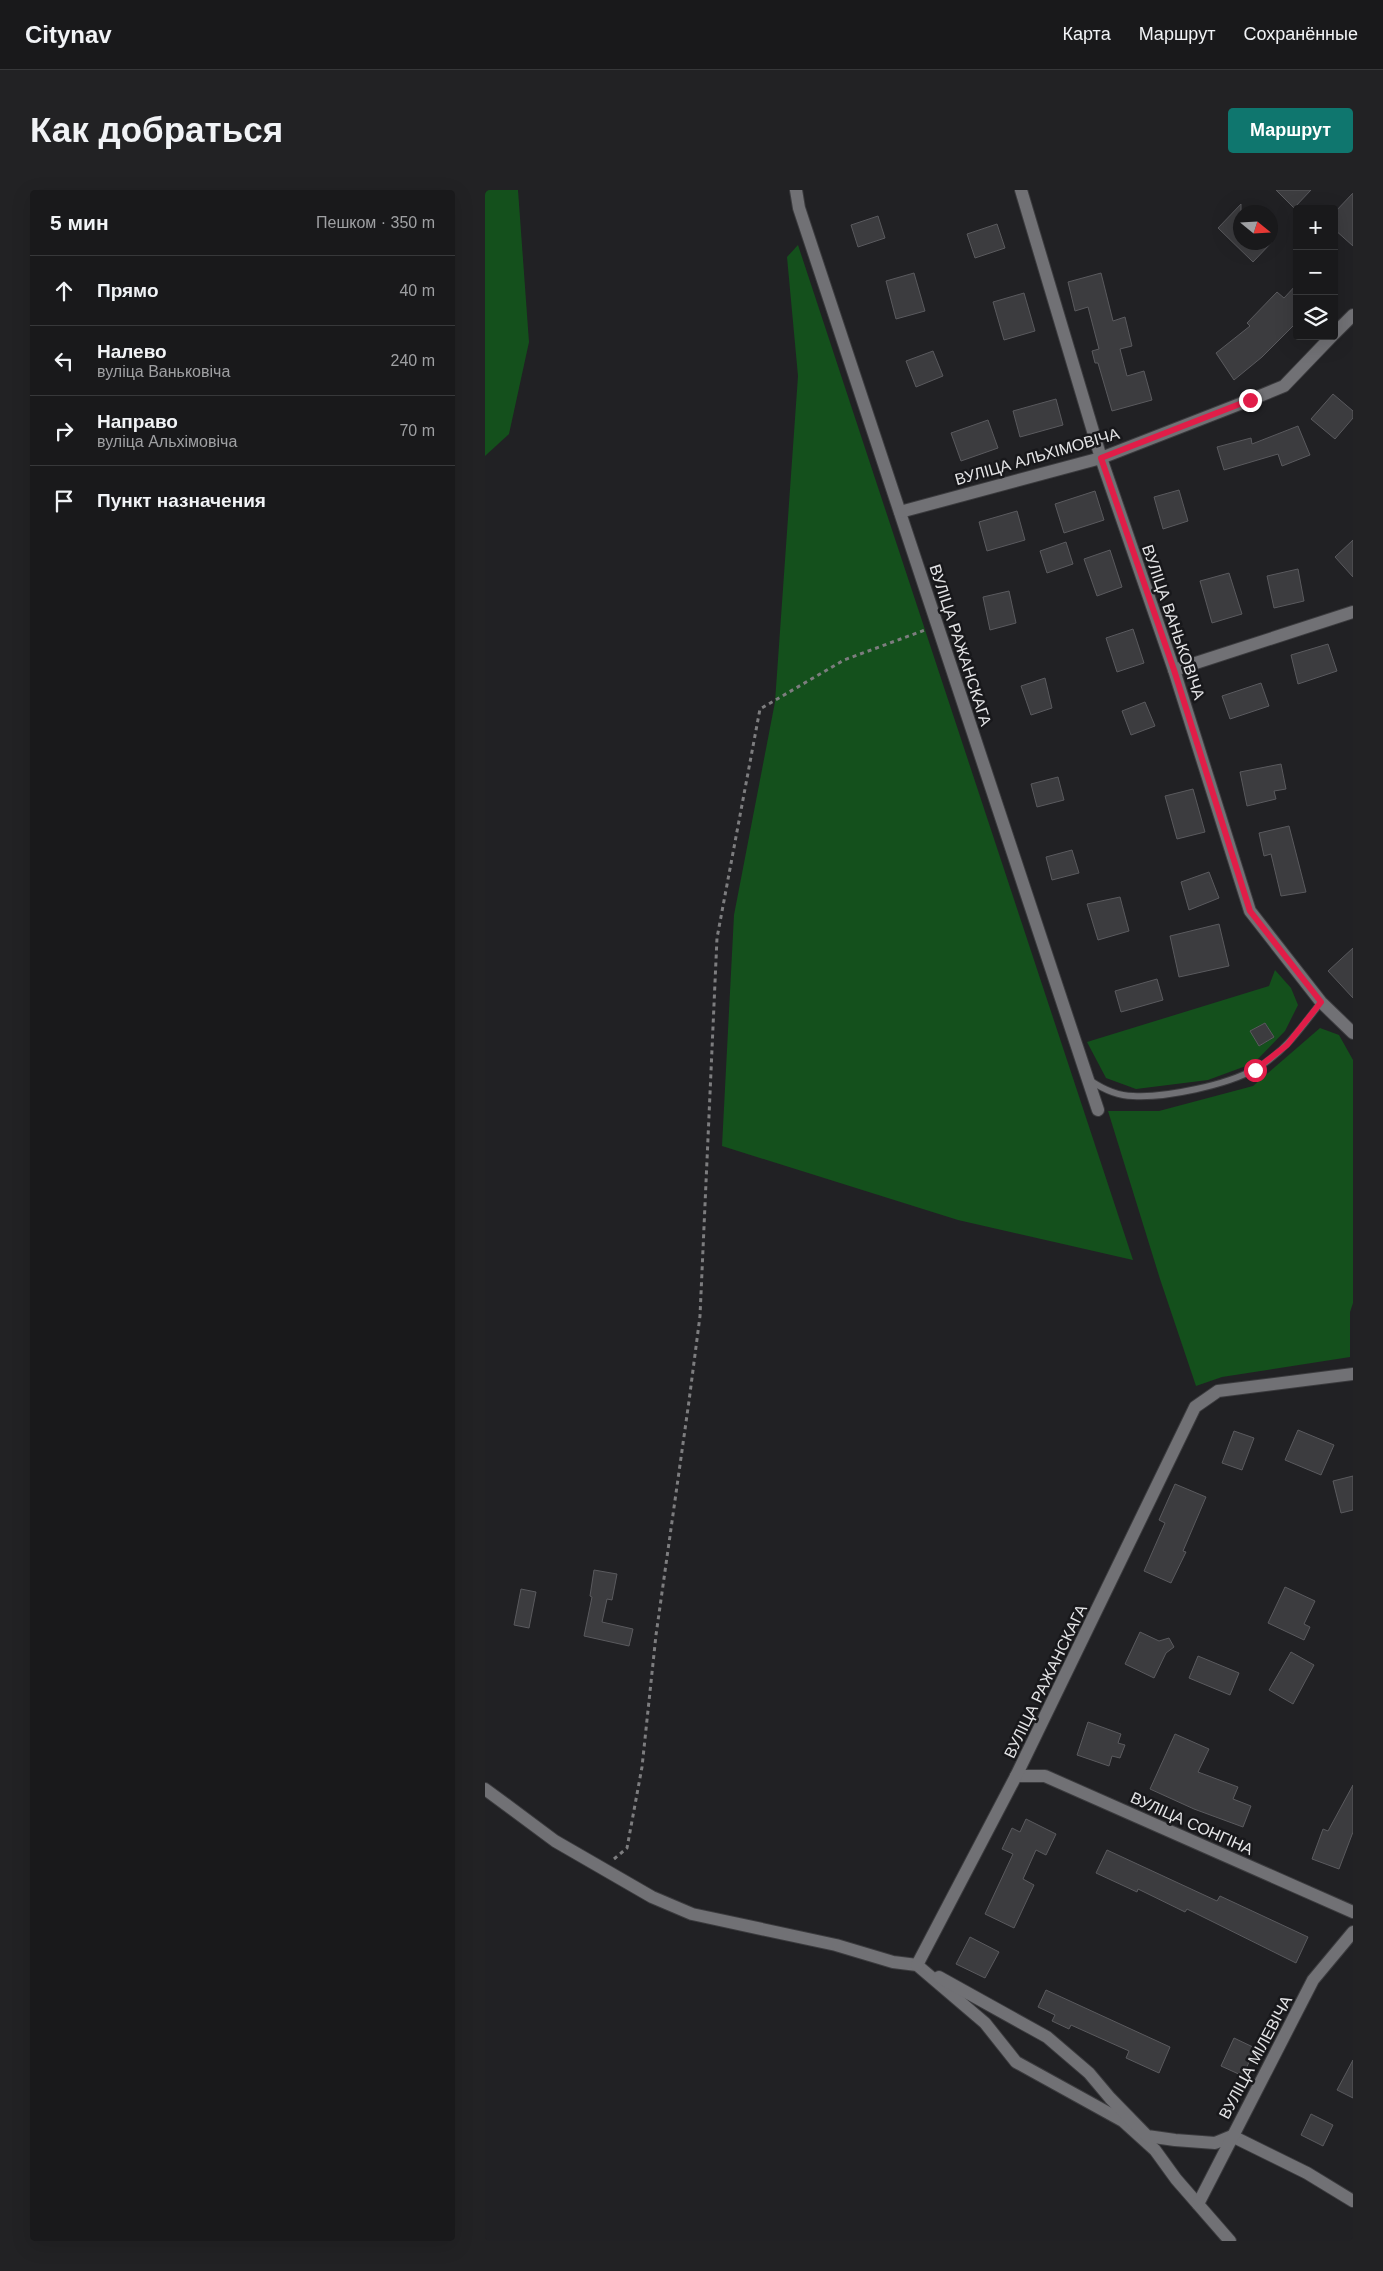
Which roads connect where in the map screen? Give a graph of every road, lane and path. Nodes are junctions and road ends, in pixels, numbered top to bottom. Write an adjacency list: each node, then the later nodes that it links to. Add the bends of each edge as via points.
1 (796, 190): 7 (street, ВУЛІЦА РАЖАНСКАГА, via 799,208)
2 (1021, 190): 6 (street, ВУЛІЦА ВАНЬКОВІЧА)
3 (1353, 314): 4 (street, ВУЛІЦА АЛЬХІМОВІЧА)
4 (1338, 330)
5 (1328, 340): 6 (street, ВУЛІЦА АЛЬХІМОВІЧА, via 1284,386)
6 (1101, 458): 7 (street, ВУЛІЦА АЛЬХІМОВІЧА); 10 (street, ВУЛІЦА ВАНЬКОВІЧА)
7 (900, 512): 9 (street, ВУЛІЦА РАЖАНСКАГА)
8 (1353, 612): 10 (street)
9 (938, 625): 13 (street, ВУЛІЦА РАЖАНСКАГА); 18 (path, via 844,660 760,710 717,938 700,1316 656,1635 642,1767 627,1848)
10 (1174, 670): 11 (street, ВУЛІЦА ВАНЬКОВІЧА, via 1250,911)
11 (1321, 1002): 12 (street, ВУЛІЦА ВАНЬКОВІЧА); 13 (lane, via 1287,1045 1255,1070 1215,1084 1164,1095 1132,1096 1102,1088)
12 (1353, 1033)
13 (1087, 1079): 14 (street, ВУЛІЦА РАЖАНСКАГА)
14 (1098, 1110)
15 (1353, 1374): 16 (street, ВУЛІЦА РАЖАНСКАГА, via 1218,1391 1195,1407)
16 (1016, 1776): 19 (street, ВУЛІЦА СОНГІНА, via 1045,1776); 21 (street, ВУЛІЦА РАЖАНСКАГА)
17 (485, 1789): 18 (street, via 555,1841)
18 (603, 1870): 21 (street, via 651,1897 692,1914)
19 (1353, 1912)
20 (1353, 1932): 22 (street, ВУЛІЦА МІЛЕВІЧА, via 1313,1980)
21 (917, 1965): 22 (street, via 1047,2037 1089,2073 1147,2136 1215,2143); 24 (street, via 985,2023 1016,2062 1123,2121 1155,2150)
22 (1232, 2136): 23 (street, via 1307,2173); 24 (street, ВУЛІЦА МІЛЕВІЧА)
23 (1353, 2201)
24 (1198, 2204): 25 (street)
25 (1230, 2241)

